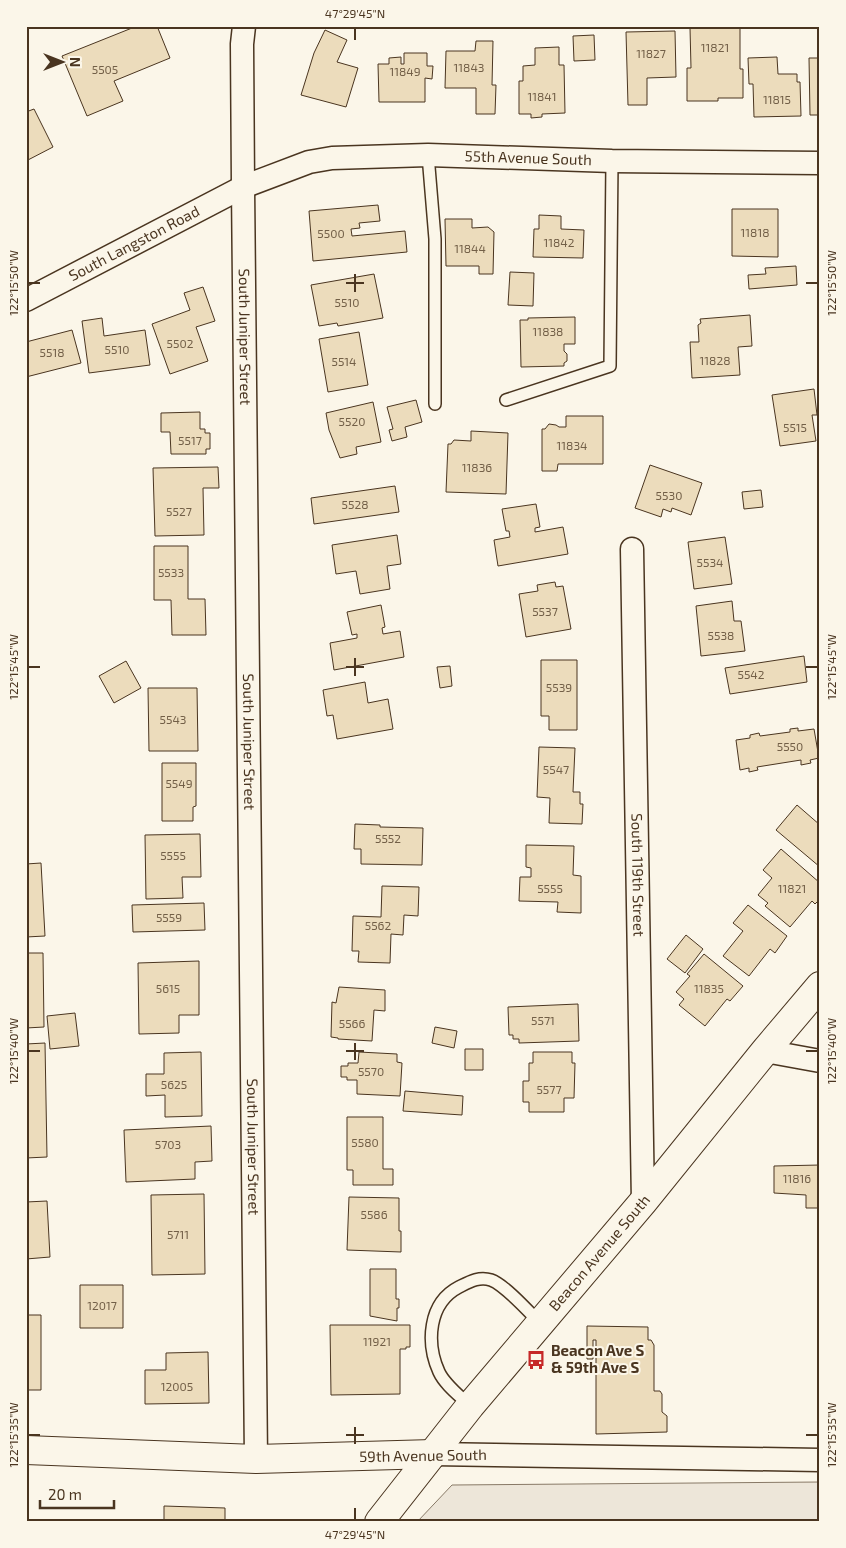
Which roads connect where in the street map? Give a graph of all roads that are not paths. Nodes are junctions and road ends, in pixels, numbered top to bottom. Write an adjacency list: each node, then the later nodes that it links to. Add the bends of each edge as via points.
1 (244, 26): 5 (street, South Juniper Street)
2 (428, 155): 3 (street, 55th Avenue South); 5 (street, 55th Avenue South, via 332,158 309,162); 8 (lane, via 435,239)
3 (612, 161): 4 (street, 55th Avenue South); 7 (lane, via 610,366)
4 (820, 163)
5 (243, 187): 6 (street, South Langston Road); 18 (street, South Juniper Street)
6 (26, 300)
7 (506, 400)
8 (435, 404)
9 (632, 549): 13 (street, South 119th Street)
10 (820, 986): 11 (street, Beacon Avenue South)
11 (765, 1051): 12 (street); 13 (street, Beacon Avenue South)
12 (820, 1062)
13 (643, 1202): 14 (street, Beacon Avenue South)
14 (540, 1323): 15 (street, Beacon Avenue South); 15 (lane, via 492,1280 471,1281 452,1291 440,1303 431,1328 434,1355 439,1372)
15 (470, 1406): 17 (street, Beacon Avenue South)
16 (26, 1450): 18 (street, 59th Avenue South)
17 (433, 1454): 18 (street, 59th Avenue South); 19 (street, 59th Avenue South); 20 (street, Beacon Avenue South)
18 (256, 1459)
19 (820, 1460)
20 (379, 1522)

